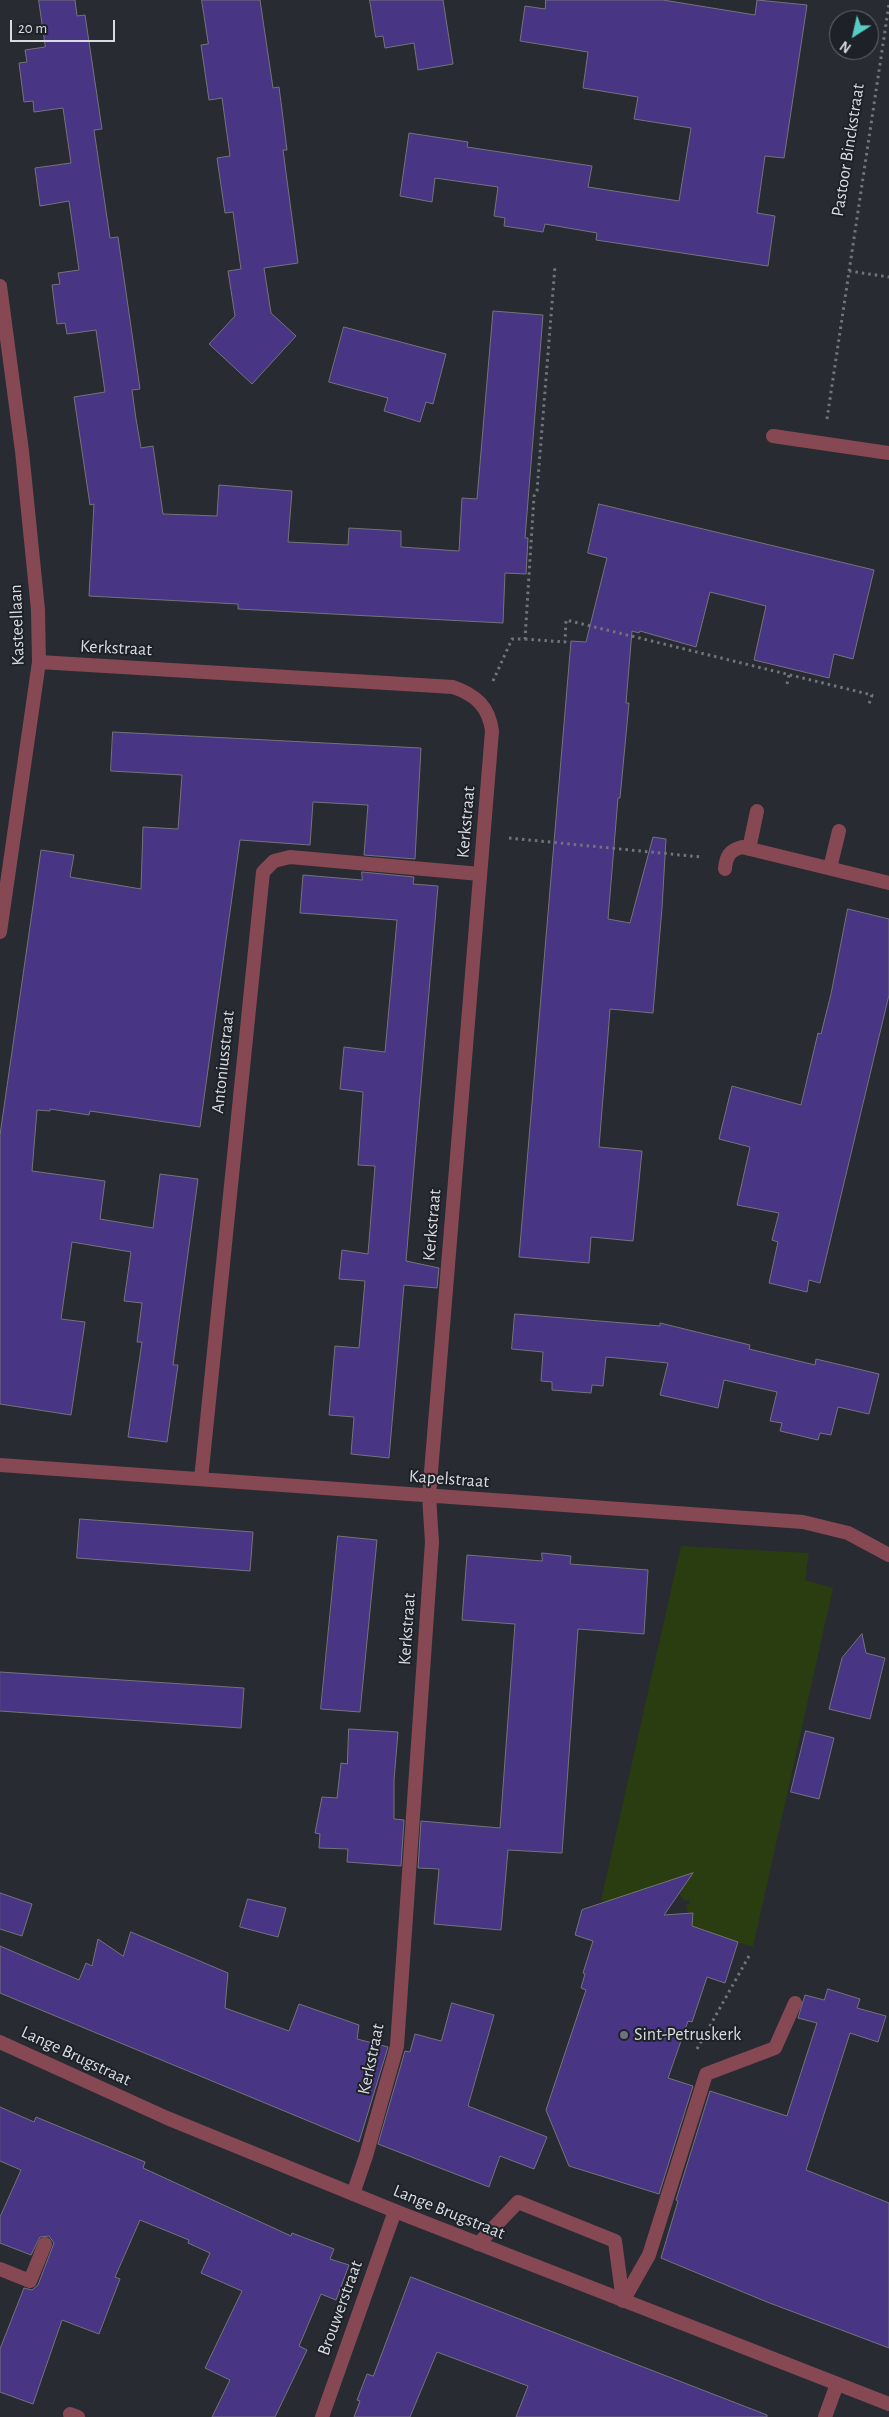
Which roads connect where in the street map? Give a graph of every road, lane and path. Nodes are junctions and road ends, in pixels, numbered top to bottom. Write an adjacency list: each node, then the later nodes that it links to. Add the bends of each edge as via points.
1 (889, 4): 3 (path, Pastoor Binckstraat)
2 (555, 266): 9 (path)
3 (849, 271): 4 (path); 7 (path, Pastoor Binckstraat)
4 (889, 277)
5 (0, 286): 10 (street, Kasteellaan, via 22,451)
6 (773, 436): 7 (street)
7 (823, 443): 8 (street)
8 (889, 453)
9 (525, 639): 11 (path, via 564,642 566,620); 13 (path, via 512,639)
10 (40, 662): 13 (street, Kerkstraat, via 453,687 469,692); 23 (street, Kasteellaan)
11 (789, 675): 12 (path); 14 (path, via 872,694)
12 (787, 684)
13 (483, 704): 17 (street, Kerkstraat, via 490,717 492,731)
14 (869, 704)
15 (757, 811): 18 (street)
16 (839, 831): 20 (street)
17 (483, 836): 19 (path, via 672,852); 21 (street, Kerkstraat)
18 (749, 849): 19 (street, via 734,849); 20 (street)
19 (725, 865)
20 (830, 868): 22 (street)
21 (480, 874): 25 (street, Antoniusstraat, via 290,856 274,861 263,872); 26 (street, Kerkstraat)
22 (889, 883)
23 (0, 932)
24 (0, 1465): 25 (street, Kapelstraat)
25 (201, 1479): 26 (street, Kapelstraat)
26 (429, 1496): 27 (street, Kapelstraat, via 803,1522 848,1534); 30 (street, Kerkstraat, via 432,1542 397,2046)
27 (889, 1554)
28 (796, 2003): 35 (street, via 775,2048 706,2074 649,2255)
29 (0, 2042): 30 (street, Lange Brugstraat, via 167,2118)
30 (353, 2194): 31 (street, Lange Brugstraat)
31 (395, 2211): 33 (street, Lange Brugstraat); 38 (street, Brouwerstraat)
32 (44, 2244): 34 (street, via 30,2281)
33 (478, 2244): 35 (street, Lange Brugstraat); 35 (street, via 518,2202 616,2241)
34 (0, 2269)
35 (623, 2301): 36 (street, Lange Brugstraat)
36 (837, 2384): 37 (street, Lange Brugstraat); 39 (street)
37 (889, 2404)
38 (322, 2417)
39 (825, 2417)

